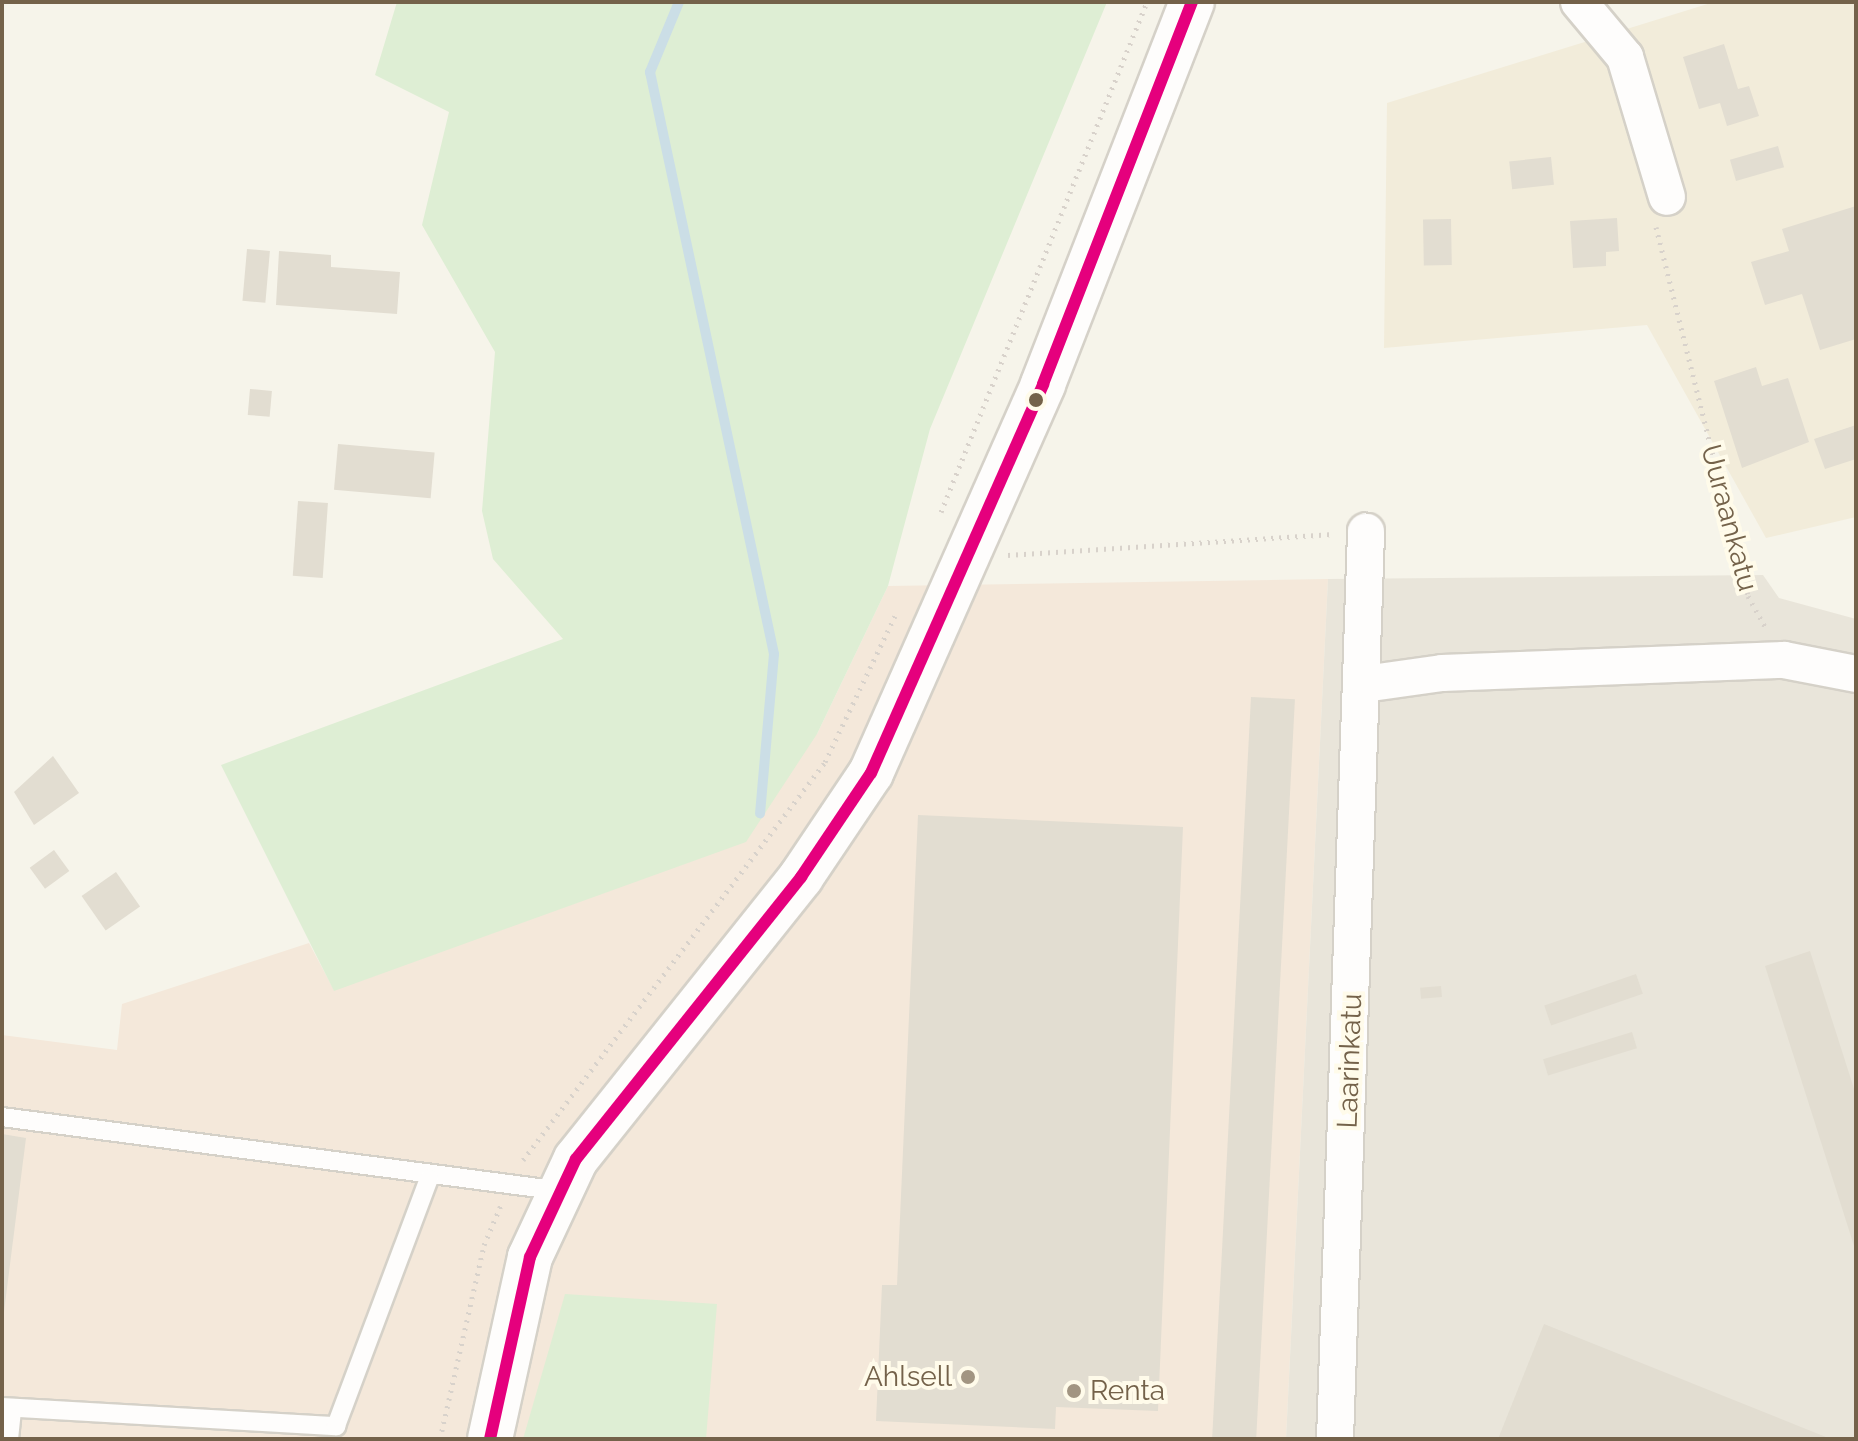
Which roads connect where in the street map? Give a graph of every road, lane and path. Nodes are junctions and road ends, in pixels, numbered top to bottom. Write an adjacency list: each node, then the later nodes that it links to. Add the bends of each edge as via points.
1 (1147, 2): 5 (path)
2 (1192, 2): 7 (street)
3 (1579, 2): 4 (street, via 1625,57)
4 (1667, 197): 9 (path, Uuraankatu, via 1656,225 1685,330 1687,371 1748,596)
5 (936, 526)
6 (1366, 532): 7 (path); 11 (street, Laarinkatu)
7 (971, 557): 15 (street, via 871,773 801,877 633,1080)
8 (898, 610): 14 (path, via 825,762 712,917 578,1079)
9 (1784, 660): 10 (street); 11 (street, via 1442,673)
10 (1856, 674)
11 (1364, 684): 20 (street, Laarinkatu)
12 (2, 1117): 13 (lane)
13 (429, 1179): 14 (lane); 16 (lane, via 336,1426)
14 (513, 1179): 15 (lane); 18 (path, via 484,1245)
15 (561, 1191): 19 (street, via 530,1257)
16 (7, 1409): 17 (lane)
17 (9, 1439)
18 (440, 1439)
19 (490, 1439)
20 (1335, 1439)

